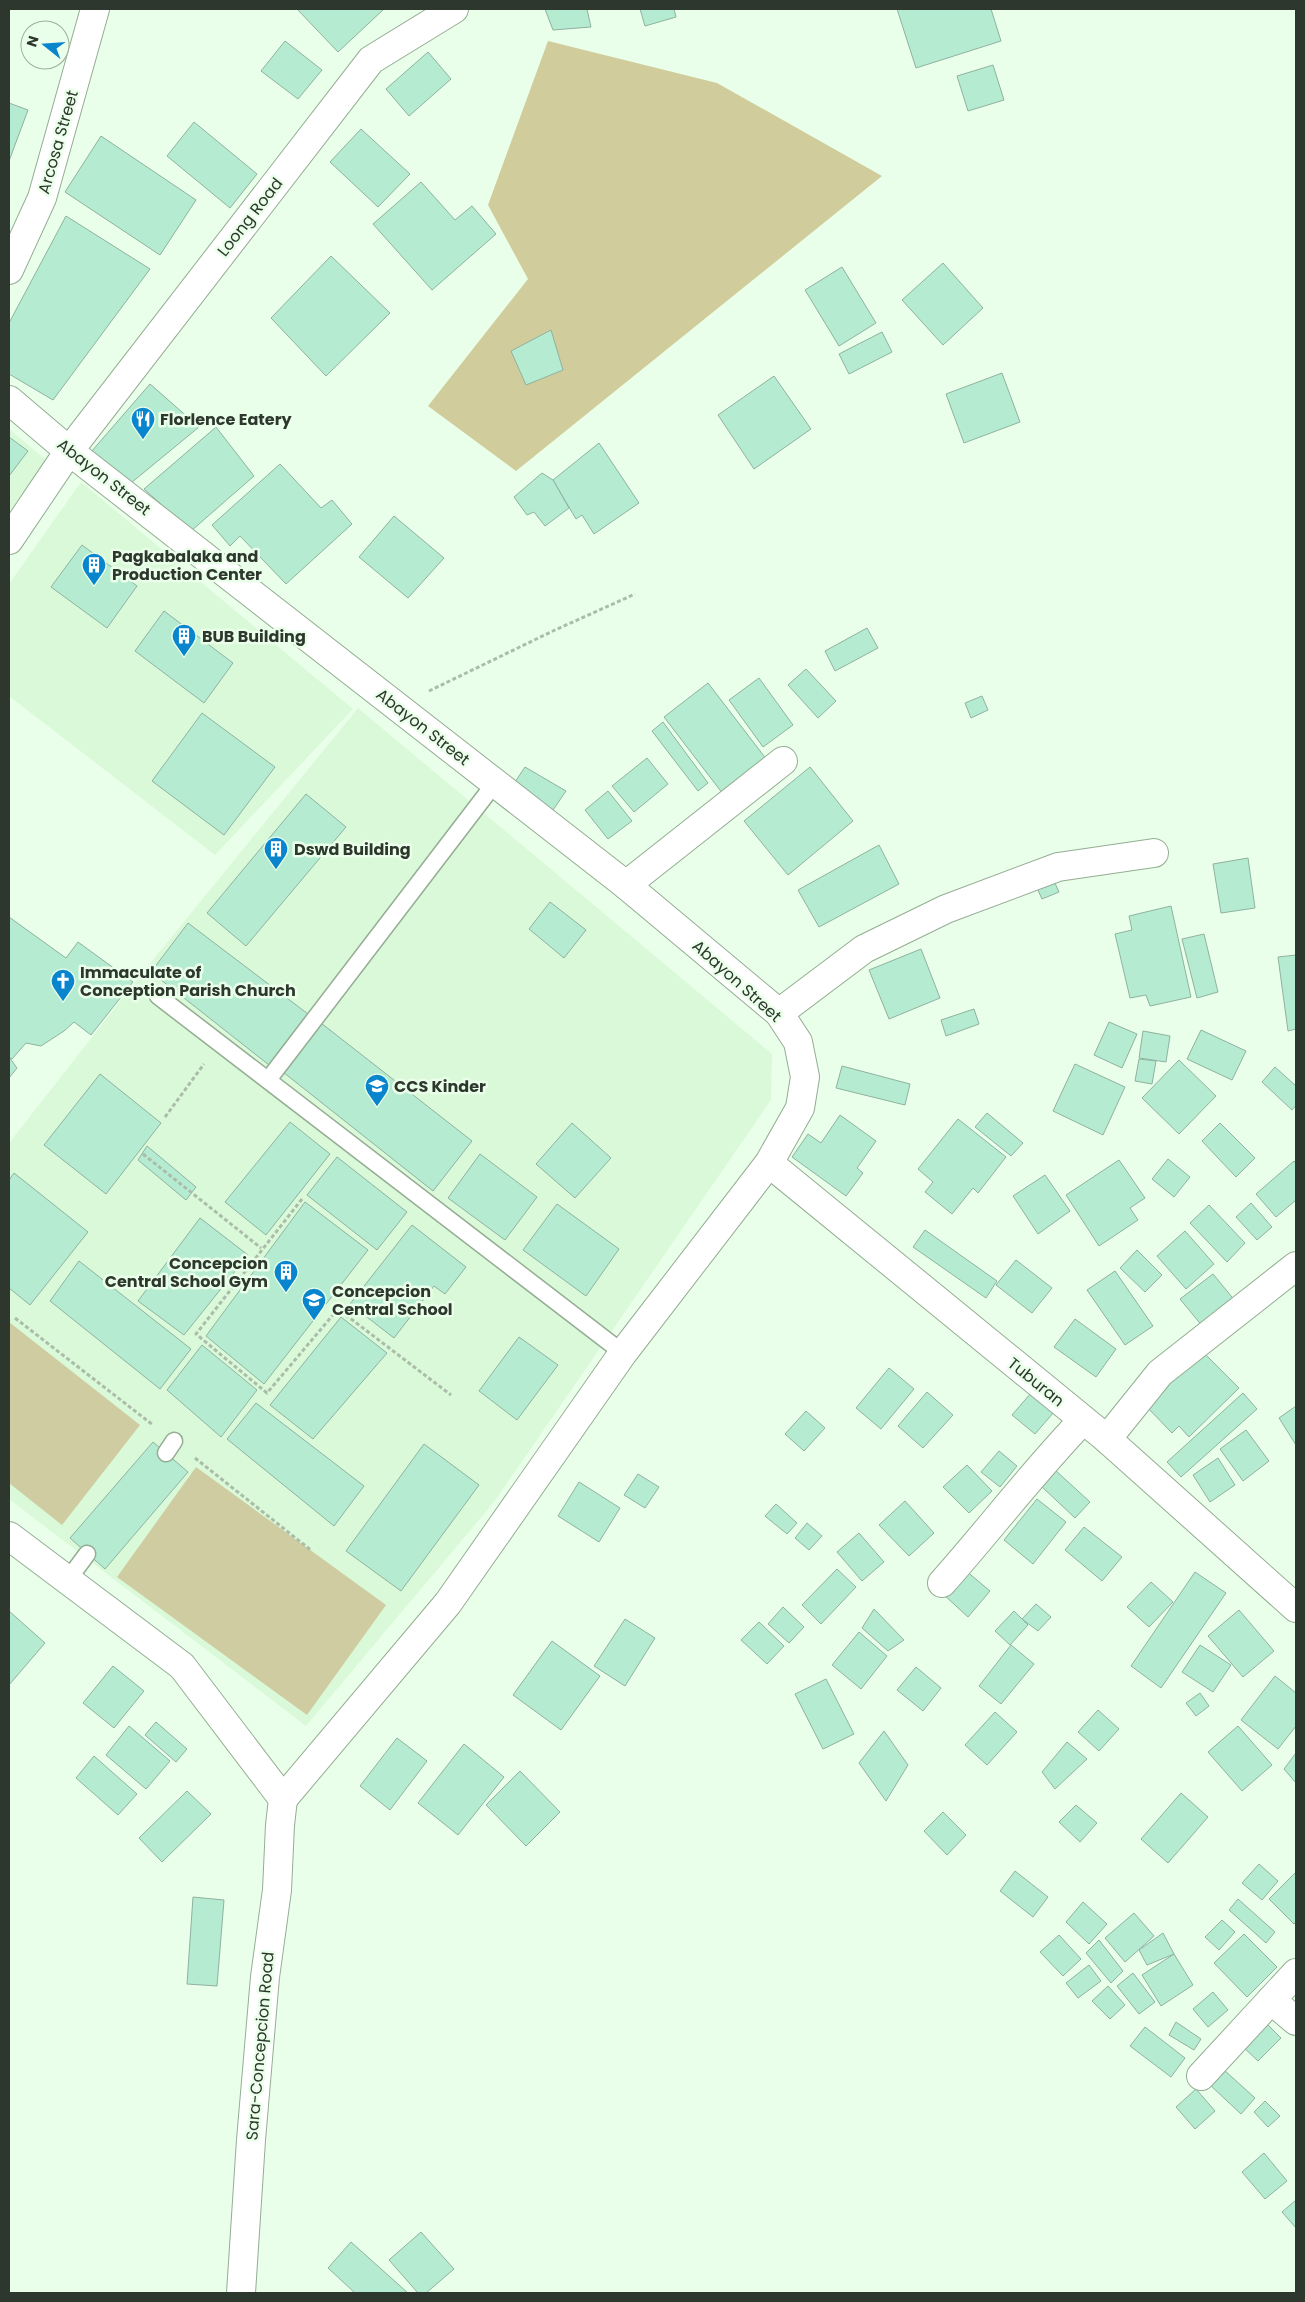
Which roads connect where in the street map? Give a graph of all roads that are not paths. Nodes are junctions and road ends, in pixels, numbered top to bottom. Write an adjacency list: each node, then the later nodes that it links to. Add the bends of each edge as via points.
1 (95, 9): 3 (street, Arcosa Street, via 42,198)
2 (454, 9): 5 (street, Loong Road, via 371,60)
3 (9, 270)
4 (9, 400): 5 (street, Abayon Street)
5 (69, 451): 6 (street, Loong Road); 8 (street, Abayon Street)
6 (9, 540)
7 (782, 761): 10 (street)
8 (495, 783): 10 (street, Abayon Street); 13 (lane)
9 (1154, 854): 12 (street, via 1058,866 946,910 864,948)
10 (626, 885): 12 (street, Abayon Street)
11 (158, 996): 13 (lane)
12 (778, 1013): 14 (street, Abayon Street, via 798,1042 805,1077 800,1108)
13 (268, 1080): 16 (lane)
14 (769, 1162): 16 (street); 17 (street, Tuburan)
15 (1296, 1266): 18 (street, via 1160,1373)
16 (623, 1353): 24 (street, via 448,1603)
17 (1083, 1420): 18 (street, Tuburan); 22 (street)
18 (1107, 1439): 23 (street, Tuburan)
19 (9, 1536): 21 (street)
20 (87, 1554): 21 (lane)
21 (67, 1580): 24 (street, via 182,1666)
22 (942, 1583)
23 (1296, 1608)
24 (283, 1799): 29 (street, Sara-Concepcion Road, via 278,1890 265,1977)
25 (1296, 1973): 26 (street)
26 (1271, 2000): 27 (street); 28 (street)
27 (1296, 2021)
28 (1201, 2076)
29 (241, 2293)

